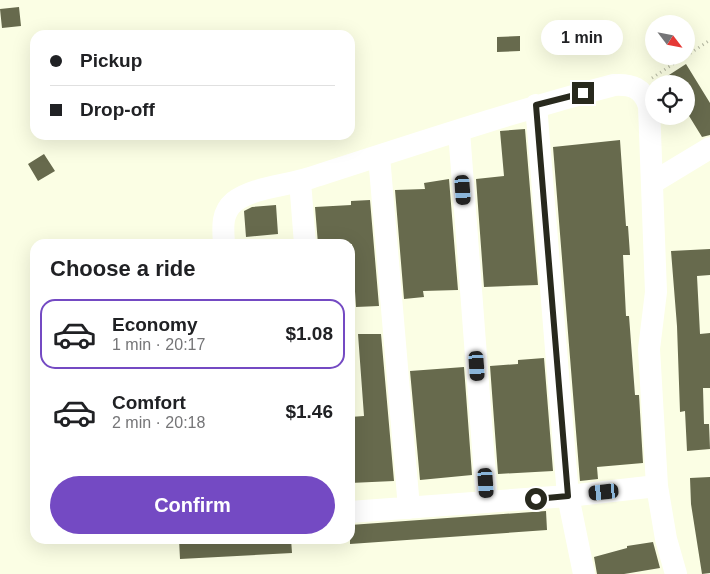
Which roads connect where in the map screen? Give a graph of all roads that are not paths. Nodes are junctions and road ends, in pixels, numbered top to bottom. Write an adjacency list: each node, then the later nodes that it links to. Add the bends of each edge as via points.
1 (536, 105): 2 (street); 6 (street, via 614,85 626,84 637,88 645,95 649,106); 10 (street)
2 (459, 131): 4 (street); 11 (street)
3 (710, 148): 6 (street)
4 (379, 156): 5 (street); 12 (street)
5 (300, 181): 7 (street, via 242,196 225,213); 8 (street)
6 (652, 183): 9 (street, via 656,292 649,350)
7 (223, 239)
8 (305, 239)
9 (657, 486): 10 (street); 15 (street, via 666,540)
10 (568, 496): 11 (street); 14 (street)
11 (487, 502): 12 (street)
12 (409, 508): 13 (street)
13 (355, 512)
14 (584, 574)
15 (676, 574)

